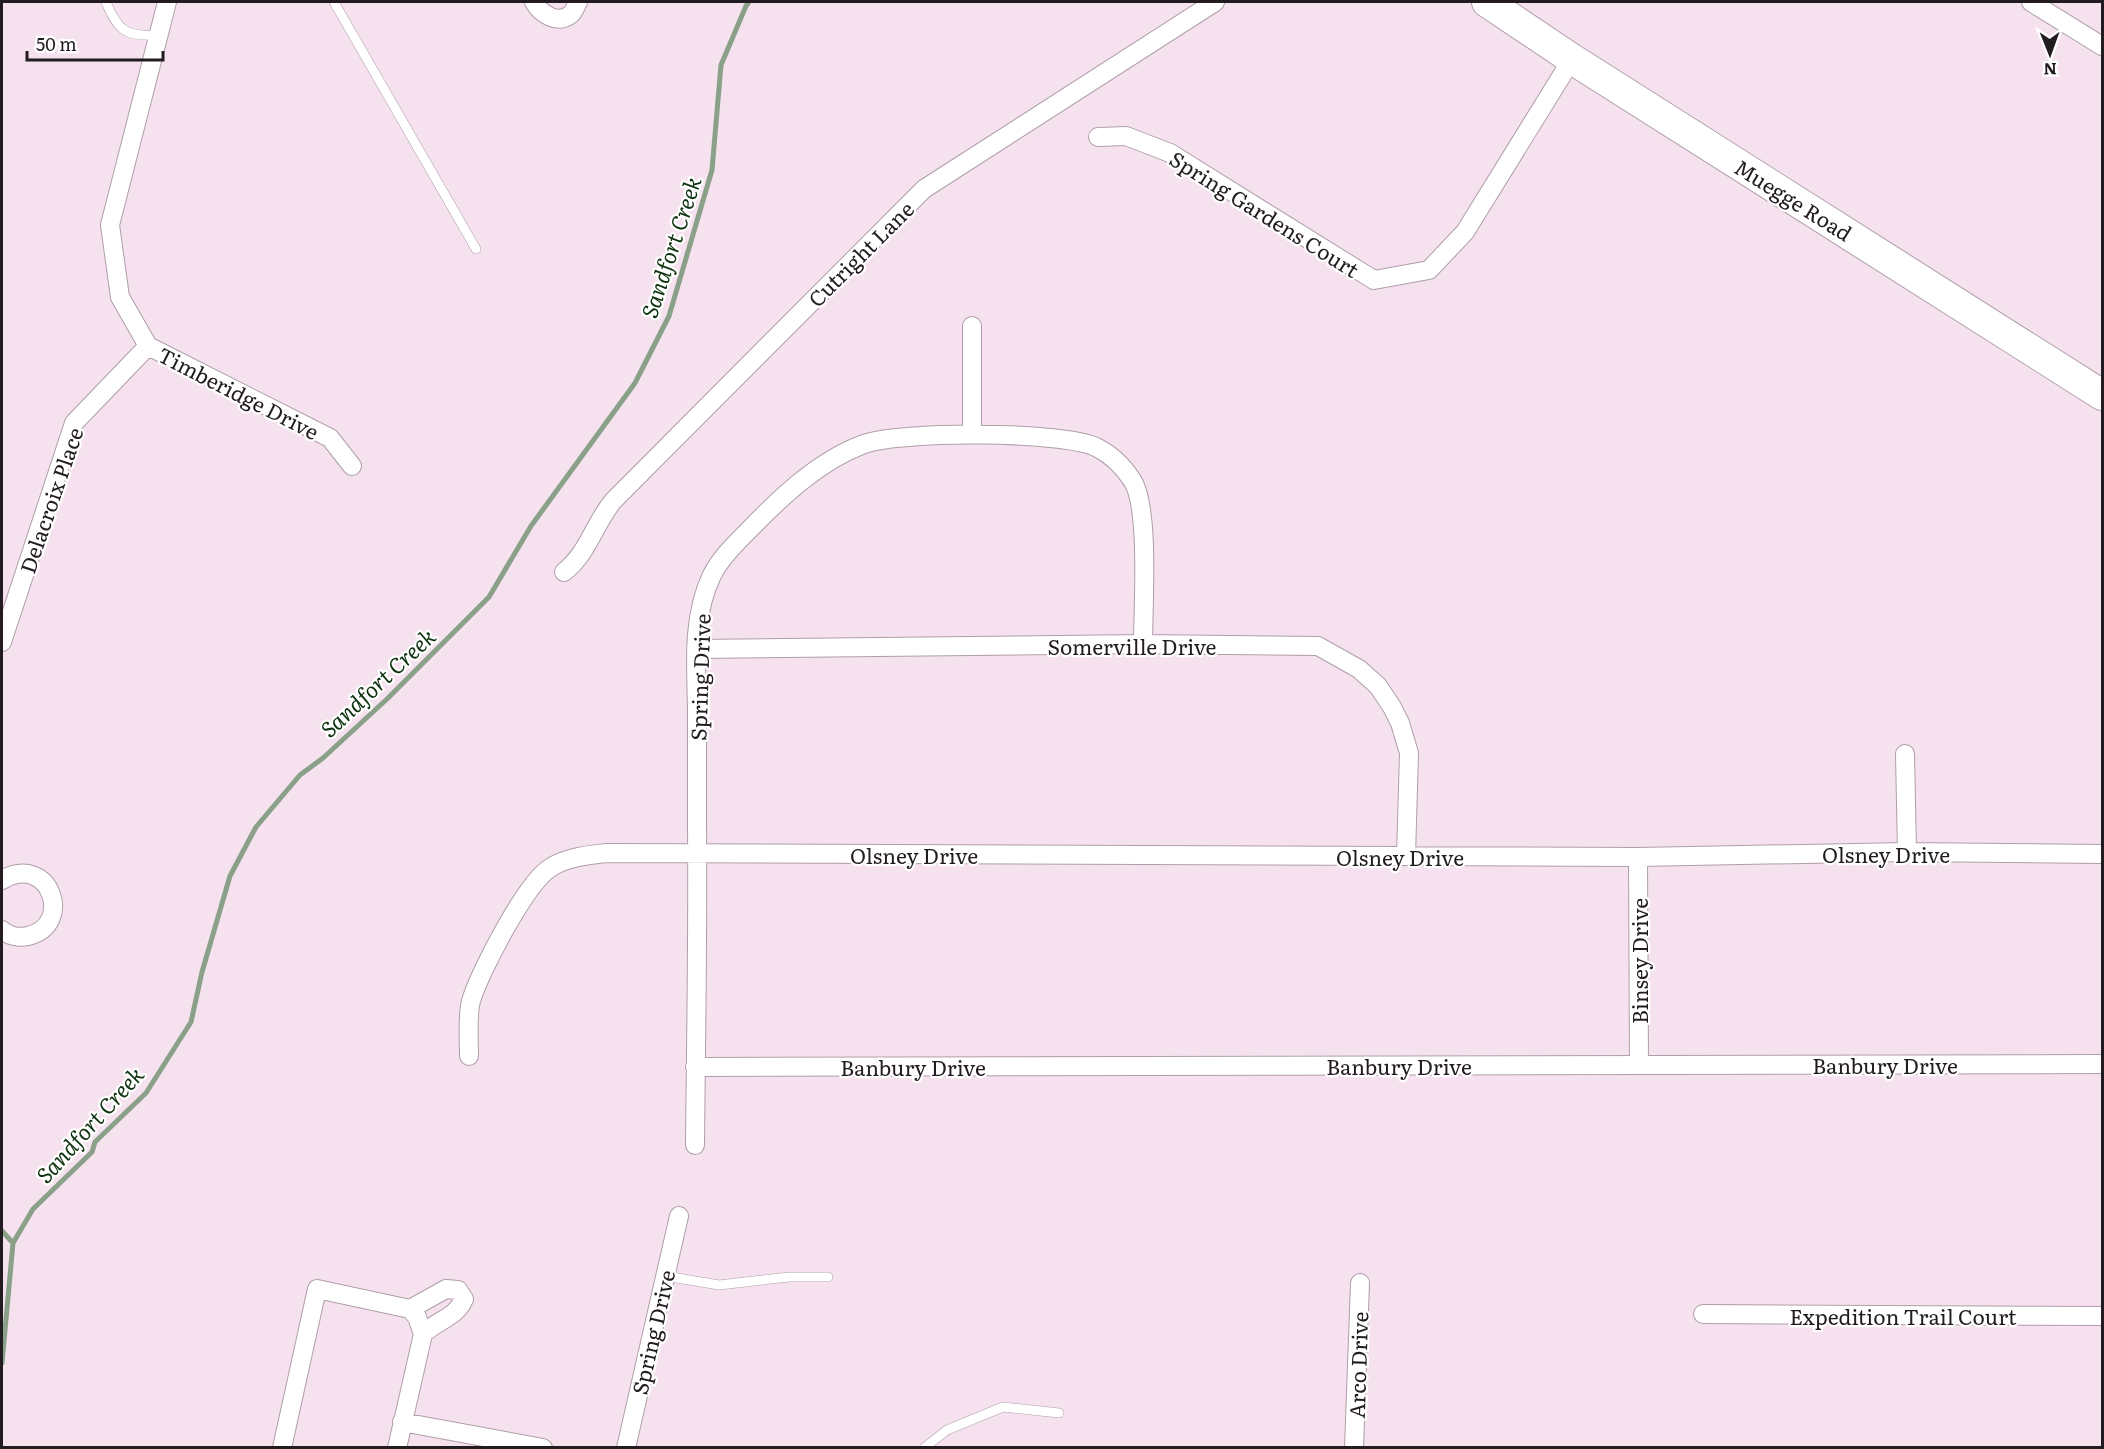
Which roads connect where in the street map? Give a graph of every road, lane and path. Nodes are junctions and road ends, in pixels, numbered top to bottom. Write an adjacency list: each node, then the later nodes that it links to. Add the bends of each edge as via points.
1 (106, 2): 9 (lane, via 113,19 124,31 138,36)
2 (167, 2): 9 (street, Timberidge Drive)
3 (334, 2): 13 (lane)
4 (534, 2): 5 (street, via 549,17 563,18 571,14)
5 (578, 2)
6 (1215, 2): 19 (street, Cutright Lane, via 924,189 613,501 583,553)
7 (1487, 2): 11 (main road, Muegge Road)
8 (2031, 2): 10 (street)
9 (158, 35): 15 (street, Timberidge Drive, via 110,225 120,297)
10 (2103, 46)
11 (1572, 58): 12 (street, Spring Gardens Court, via 1465,232 1429,270 1374,280 1170,153 1126,136); 16 (main road, Muegge Road)
12 (1098, 137)
13 (476, 249)
14 (972, 326): 17 (street)
15 (148, 346): 18 (street, Timberidge Drive, via 330,438); 20 (street, Delacroix Place, via 74,423)
16 (2103, 394)
17 (972, 434): 21 (street, Spring Drive, via 1071,439 1096,447 1119,462 1134,483 1143,512); 22 (street, Spring Drive, via 865,443 828,462 781,497 712,573 699,610)
18 (352, 466)
19 (564, 572)
20 (2, 642)
21 (1143, 644): 22 (street, Somerville Drive); 27 (street, Somerville Drive, via 1318,646 1359,669 1392,706 1409,753)
22 (696, 649): 25 (street, Spring Drive)
23 (1905, 754): 24 (street)
24 (1906, 852): 26 (street, Olsney Drive); 28 (street, Olsney Drive)
25 (698, 853): 27 (street, Olsney Drive); 31 (street, Olsney Drive, via 608,853 578,857 550,868 531,886 516,910 479,982 470,1003); 34 (street, Spring Drive)
26 (2103, 854)
27 (1406, 856): 28 (street, Olsney Drive)
28 (1638, 857): 32 (street, Binsey Drive)
29 (2, 880): 30 (street, via 21,873 41,879 52,897 53,908 51,918 37,933 16,937)
30 (2, 930)
31 (469, 1056)
32 (1639, 1064): 33 (street, Banbury Drive); 34 (street, Banbury Drive)
33 (2103, 1064)
34 (695, 1066): 35 (street, Spring Drive)
35 (694, 1145)
36 (679, 1216): 37 (street, Spring Drive)
37 (665, 1275): 38 (lane, via 719,1285); 50 (street, Spring Drive)
38 (828, 1277)
39 (1360, 1283): 52 (street, Arco Drive)
40 (410, 1308): 43 (street); 43 (street, via 446,1289 458,1290 464,1299 460,1309); 47 (street, via 317,1289)
41 (1703, 1314): 42 (street, Expedition Trail Court)
42 (2103, 1316)
43 (423, 1334): 45 (street)
44 (1059, 1413): 51 (lane, via 1003,1407 948,1430)
45 (402, 1422): 46 (street); 48 (street)
46 (513, 1445): 49 (street)
47 (282, 1448)
48 (397, 1448)
49 (543, 1448)
50 (626, 1448)
51 (924, 1448)
52 (1354, 1448)

